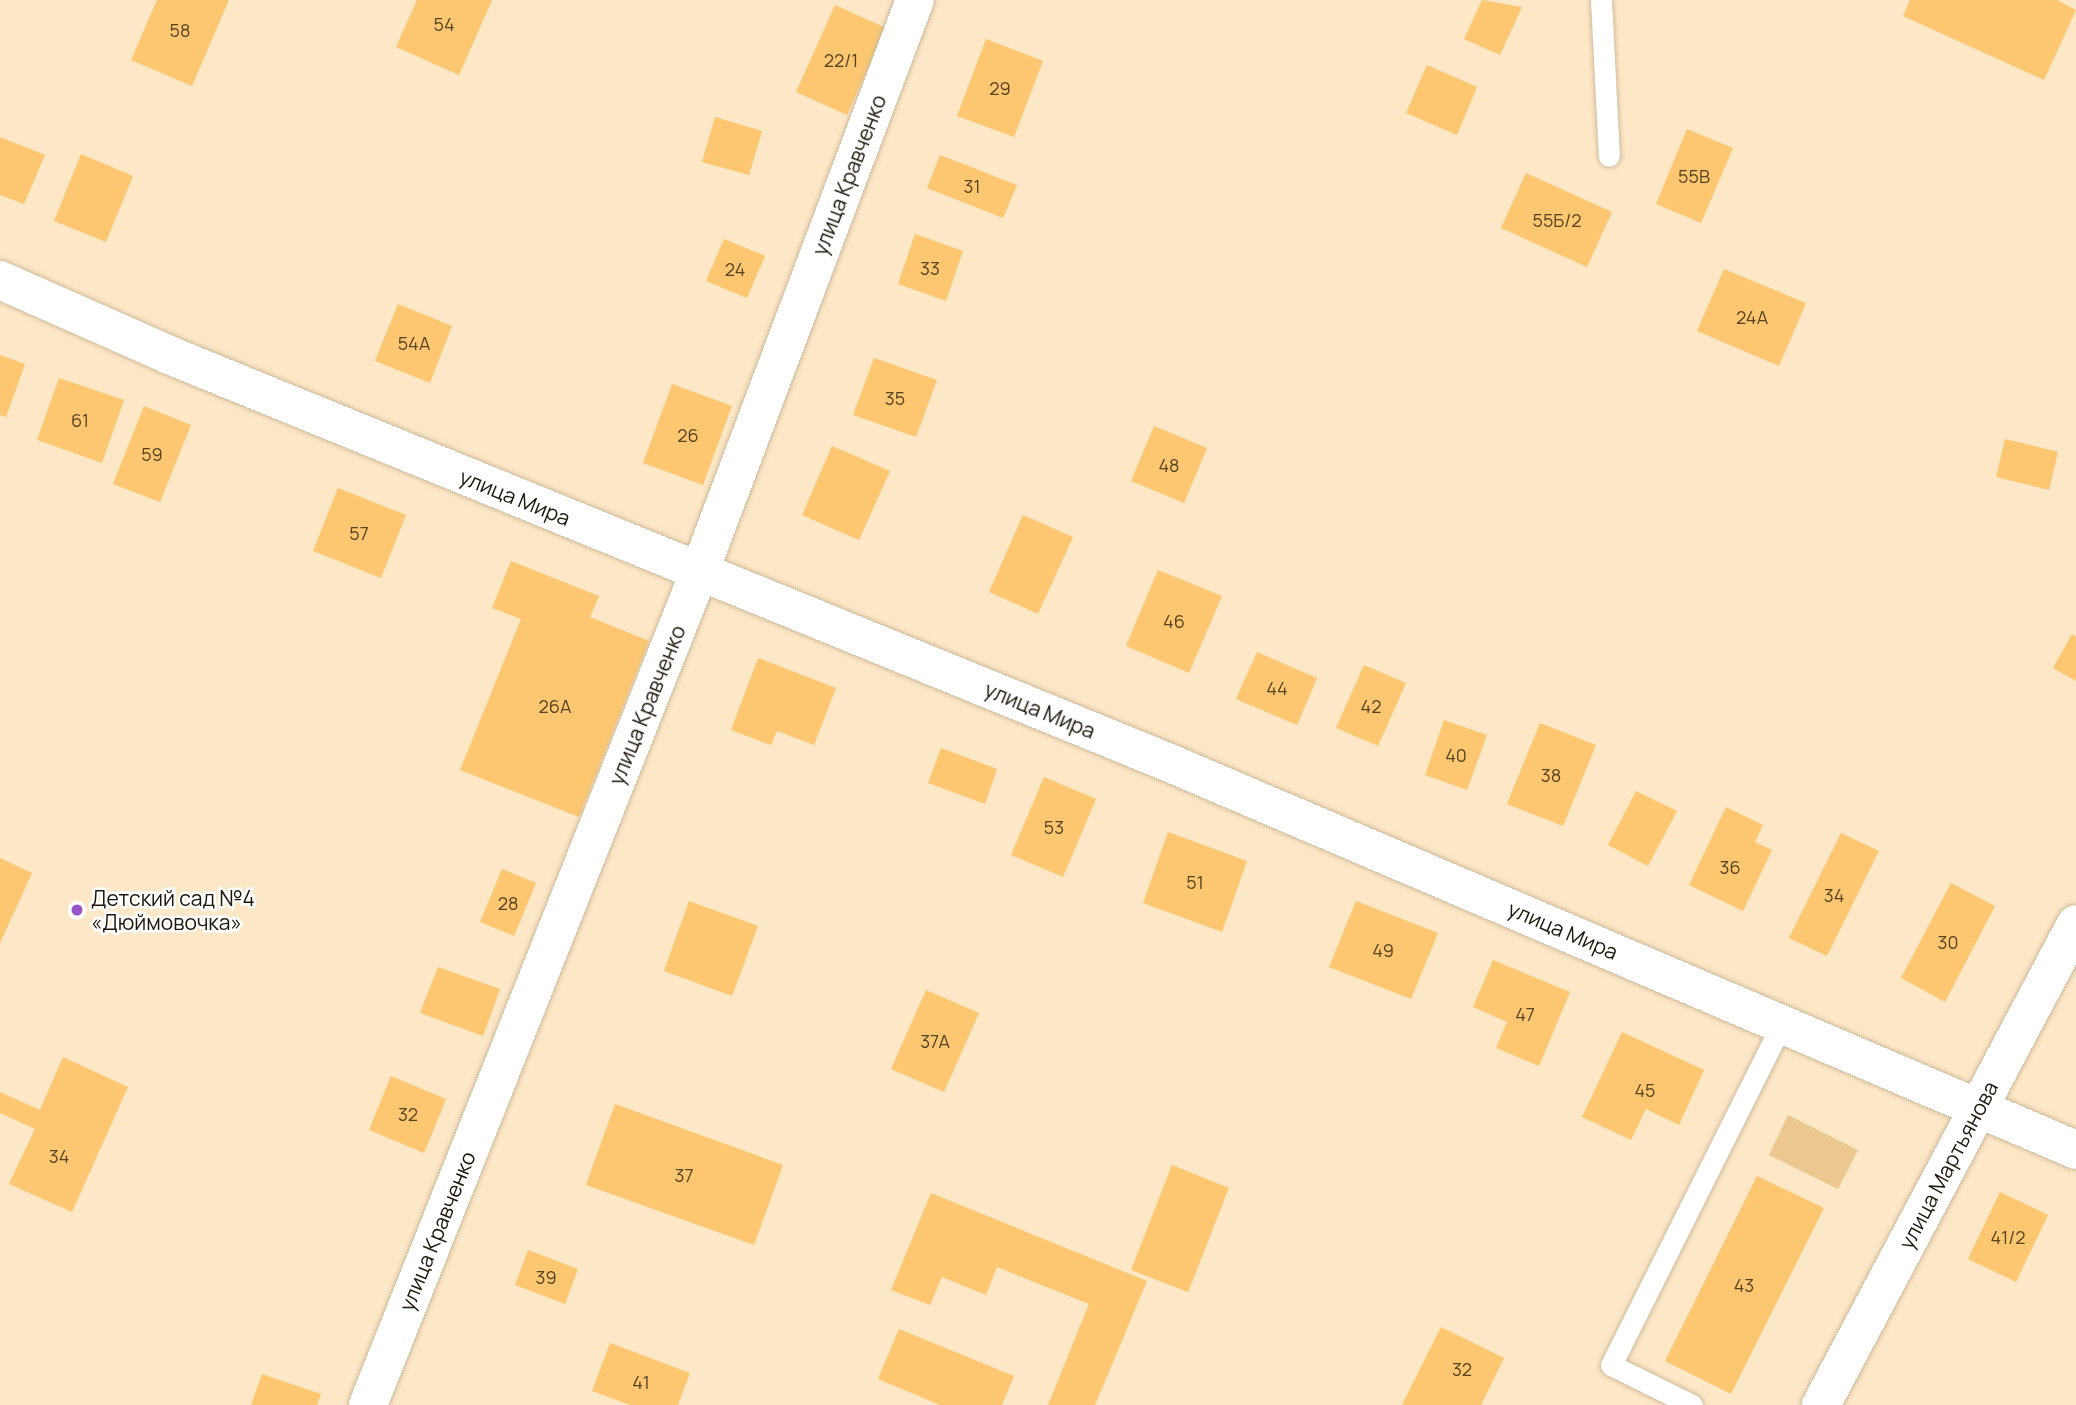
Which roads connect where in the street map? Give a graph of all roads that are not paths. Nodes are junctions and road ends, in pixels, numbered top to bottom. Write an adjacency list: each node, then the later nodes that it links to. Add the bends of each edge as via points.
1 (915, 0): 5 (main road, улица Кравченко)
2 (1601, 0): 3 (lane)
3 (1609, 156)
4 (0, 280): 5 (main road, улица Мира)
5 (699, 573): 7 (main road, улица Мира, via 1172,764); 10 (main road, улица Кравченко)
6 (2076, 924): 8 (main road, улица Мартьянова)
7 (1782, 1023): 8 (main road, улица Мира); 11 (lane, via 1611,1365)
8 (1979, 1107): 9 (main road, улица Мира); 12 (main road, улица Мартьянова)
9 (2076, 1150)
10 (368, 1405)
11 (1692, 1405)
12 (1821, 1405)

